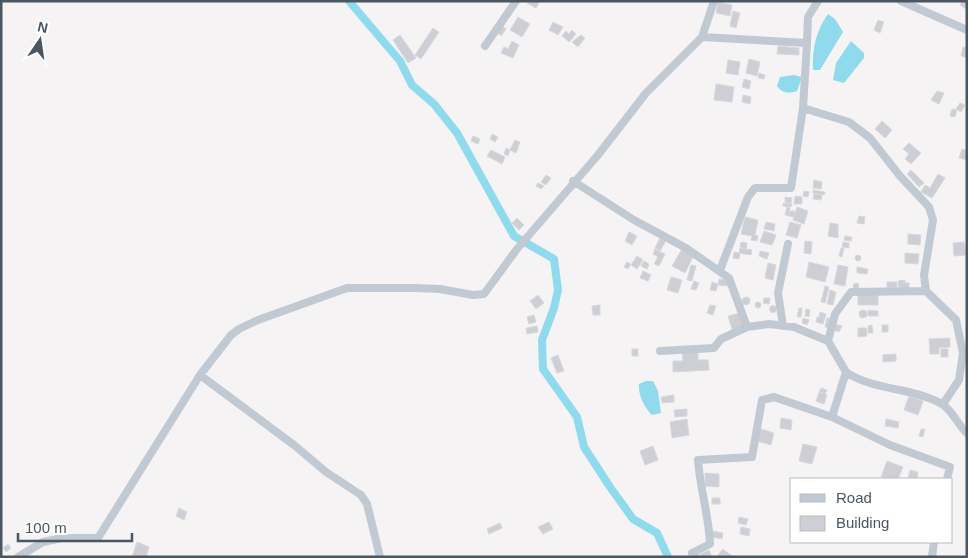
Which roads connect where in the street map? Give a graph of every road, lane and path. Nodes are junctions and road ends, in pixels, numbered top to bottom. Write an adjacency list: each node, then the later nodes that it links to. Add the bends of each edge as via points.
1 (516, 1): 8 (street)
2 (714, 1): 6 (street)
3 (818, 1): 7 (street, via 808,17)
4 (901, 1): 5 (street)
5 (967, 30)
6 (702, 37): 7 (street); 10 (street, via 646,93 598,155)
7 (807, 43): 9 (street)
8 (485, 46)
9 (803, 108): 12 (street, via 791,188 756,188 748,196); 13 (street, via 849,122 870,138 929,207 933,220 924,275)
10 (573, 181): 12 (street); 19 (street, via 488,290 479,295 440,289 353,287 336,291 258,320 231,335)
11 (788, 244): 14 (street, via 778,293)
12 (720, 270): 15 (street, via 729,278)
13 (926, 291): 16 (street, via 851,292 835,314); 20 (street, via 956,320 962,353 959,380)
14 (783, 326): 15 (street); 16 (street, via 794,327)
15 (747, 327): 17 (street, via 721,339 714,348)
16 (828, 341): 18 (street)
17 (660, 351)
18 (846, 372): 20 (street, via 857,380); 21 (street)
19 (200, 375): 25 (street, via 98,538 43,542); 26 (street, via 326,472 362,495)
20 (943, 404): 22 (street)
21 (832, 417): 23 (street, via 890,445 950,467); 27 (street, via 774,397 762,400 752,458 698,460 710,544 692,553)
22 (967, 433)
23 (947, 478)
24 (934, 543): 28 (street)
25 (18, 557)
26 (380, 557)
27 (695, 557)
28 (932, 557)

